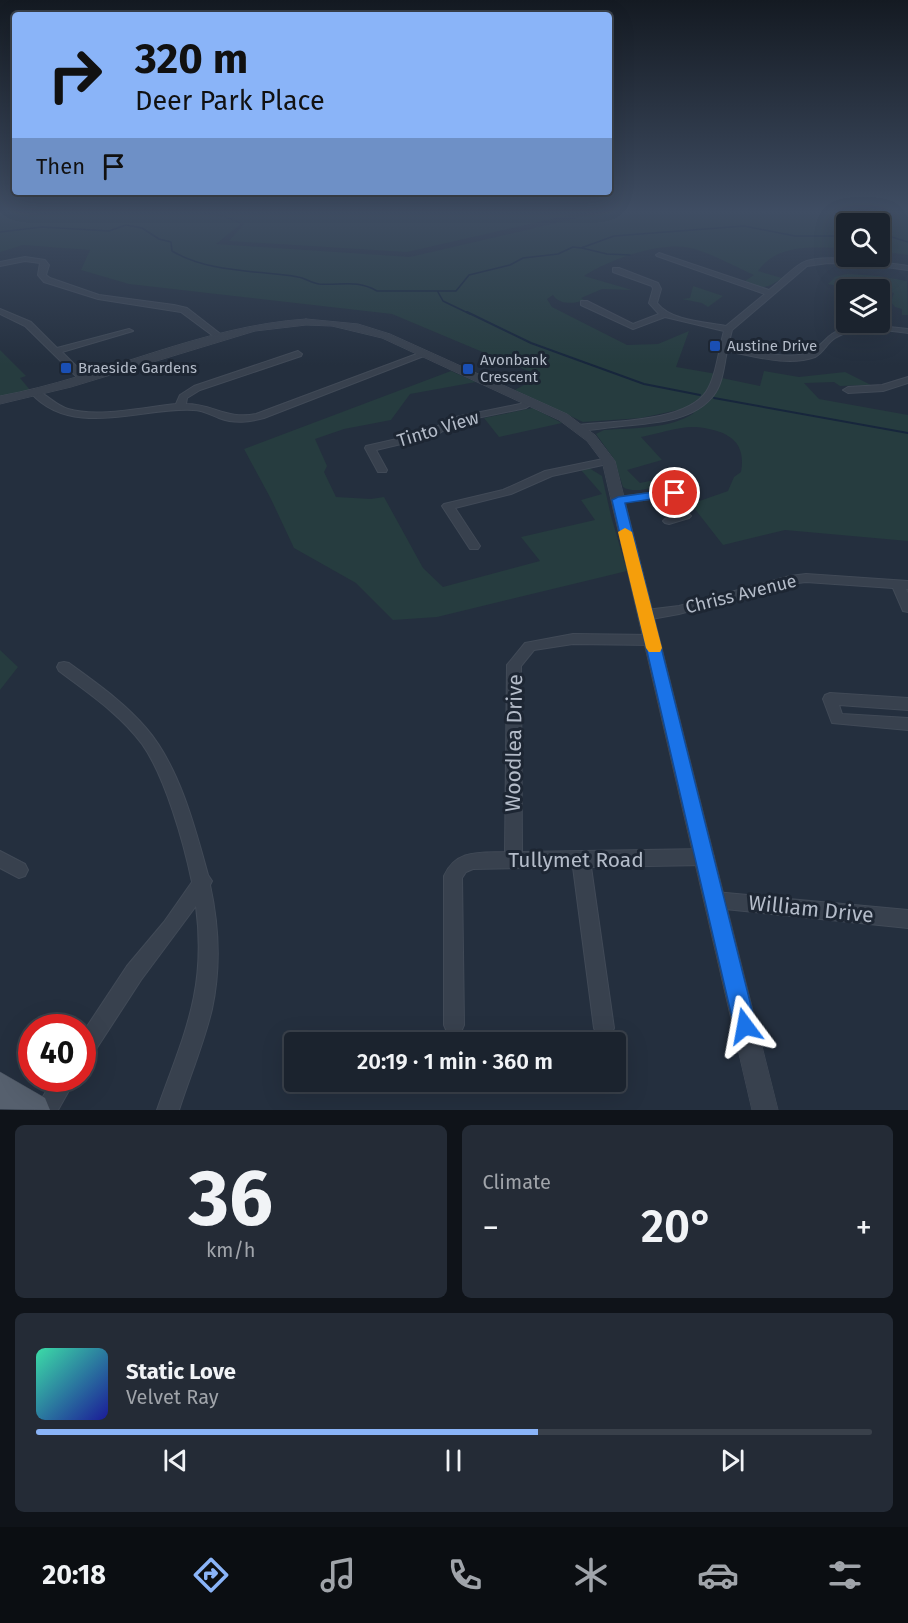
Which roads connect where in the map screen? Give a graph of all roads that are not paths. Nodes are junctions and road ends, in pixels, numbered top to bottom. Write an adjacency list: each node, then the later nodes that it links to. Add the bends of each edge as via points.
1 (44, 262): 14 (street, via 42,275 46,280 98,297 174,307)
2 (680, 262): 5 (street)
3 (908, 268): 5 (street, via 811,262)
4 (616, 270): 8 (street, via 655,285 653,303)
5 (771, 293): 9 (street)
6 (584, 303): 8 (street, via 633,327)
7 (0, 311): 16 (street, via 28,324)
8 (664, 315): 9 (street)
9 (728, 329): 15 (street)
10 (890, 330): 12 (street)
11 (129, 331): 16 (street)
12 (908, 331)
13 (837, 333): 15 (street, via 814,354 805,356 784,357)
14 (219, 336): 18 (street, via 261,325 323,322 368,329); 19 (street)
15 (723, 348): 26 (street, via 716,381 710,394 697,406 659,419)
16 (56, 351): 19 (street)
17 (298, 354): 25 (street, via 197,388 183,397)
18 (425, 354): 24 (street); 25 (street, via 261,416 234,419 206,409)
19 (84, 379): 22 (street)
20 (908, 381): 21 (street, via 884,388)
21 (848, 390)
22 (36, 393): 23 (street); 25 (street, via 50,407 75,413)
23 (0, 400)
24 (530, 402): 26 (street); 28 (street, Tinto View, via 454,420 431,434 370,448)
25 (180, 407)
26 (579, 428): 27 (street)
27 (609, 464): 31 (street); 33 (street, via 549,473 507,492 448,506)
28 (382, 470)
29 (681, 478): 30 (street, via 681,488)
30 (664, 496): 31 (street); 32 (street, via 685,516)
31 (618, 500): 36 (street)
32 (669, 521)
33 (474, 546)
34 (903, 585): 35 (street); 36 (street, Chriss Avenue, via 806,578)
35 (908, 608)
36 (646, 615): 37 (street)
37 (652, 640): 41 (street); 43 (street, Woodlea Drive, via 573,639 530,646 514,665)
38 (64, 667): 46 (street, via 115,707 156,751 166,770)
39 (908, 704): 40 (street, via 830,699 837,719)
40 (908, 724)
41 (705, 857): 44 (street, Tullymet Road); 47 (street)
42 (0, 859): 45 (street)
43 (513, 860): 44 (street, Tullymet Road); 49 (street, Tullymet Road, via 472,861 460,866 453,876)
44 (581, 860): 50 (street)
45 (19, 870)
46 (202, 881): 51 (street); 56 (street, via 210,947 205,999)
47 (715, 900): 48 (street, William Drive); 57 (street)
48 (908, 919)
49 (454, 1025)
50 (604, 1028)
51 (96, 1031)
52 (0, 1089): 54 (main road)
53 (57, 1092): 55 (street)
54 (33, 1110)
55 (46, 1110)
56 (168, 1110)
57 (765, 1110)

